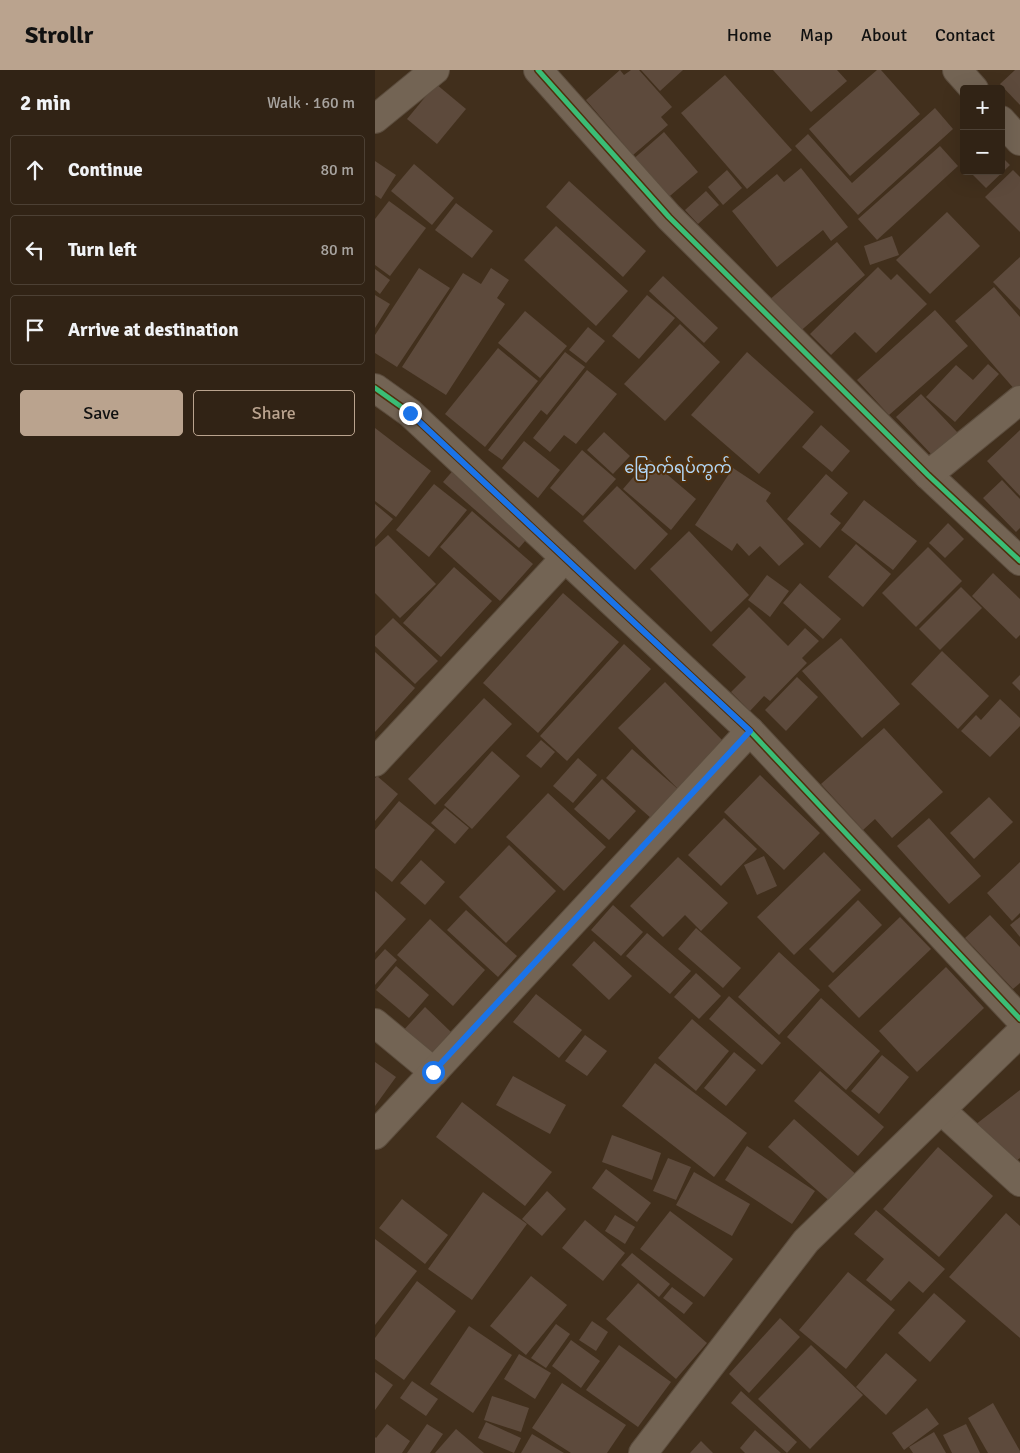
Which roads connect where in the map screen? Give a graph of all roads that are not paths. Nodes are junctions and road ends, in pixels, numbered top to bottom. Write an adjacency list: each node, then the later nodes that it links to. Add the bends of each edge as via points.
1 (435, 70): 3 (street)
2 (553, 75): 8 (street, via 669,217)
3 (375, 119)
4 (1005, 124): 5 (street)
5 (1020, 141)
6 (375, 388): 9 (street, via 410,413)
7 (1020, 400): 8 (street)
8 (928, 475): 10 (street)
9 (565, 558): 11 (street); 12 (street)
10 (1020, 561)
11 (750, 731): 13 (street); 16 (street)
12 (375, 762)
13 (1020, 1019)
14 (375, 1024): 16 (street)
15 (1020, 1033): 17 (street)
16 (433, 1072): 18 (street)
17 (941, 1110): 19 (street); 20 (street, via 806,1241)
18 (375, 1135)
19 (1020, 1182)
20 (643, 1453)

